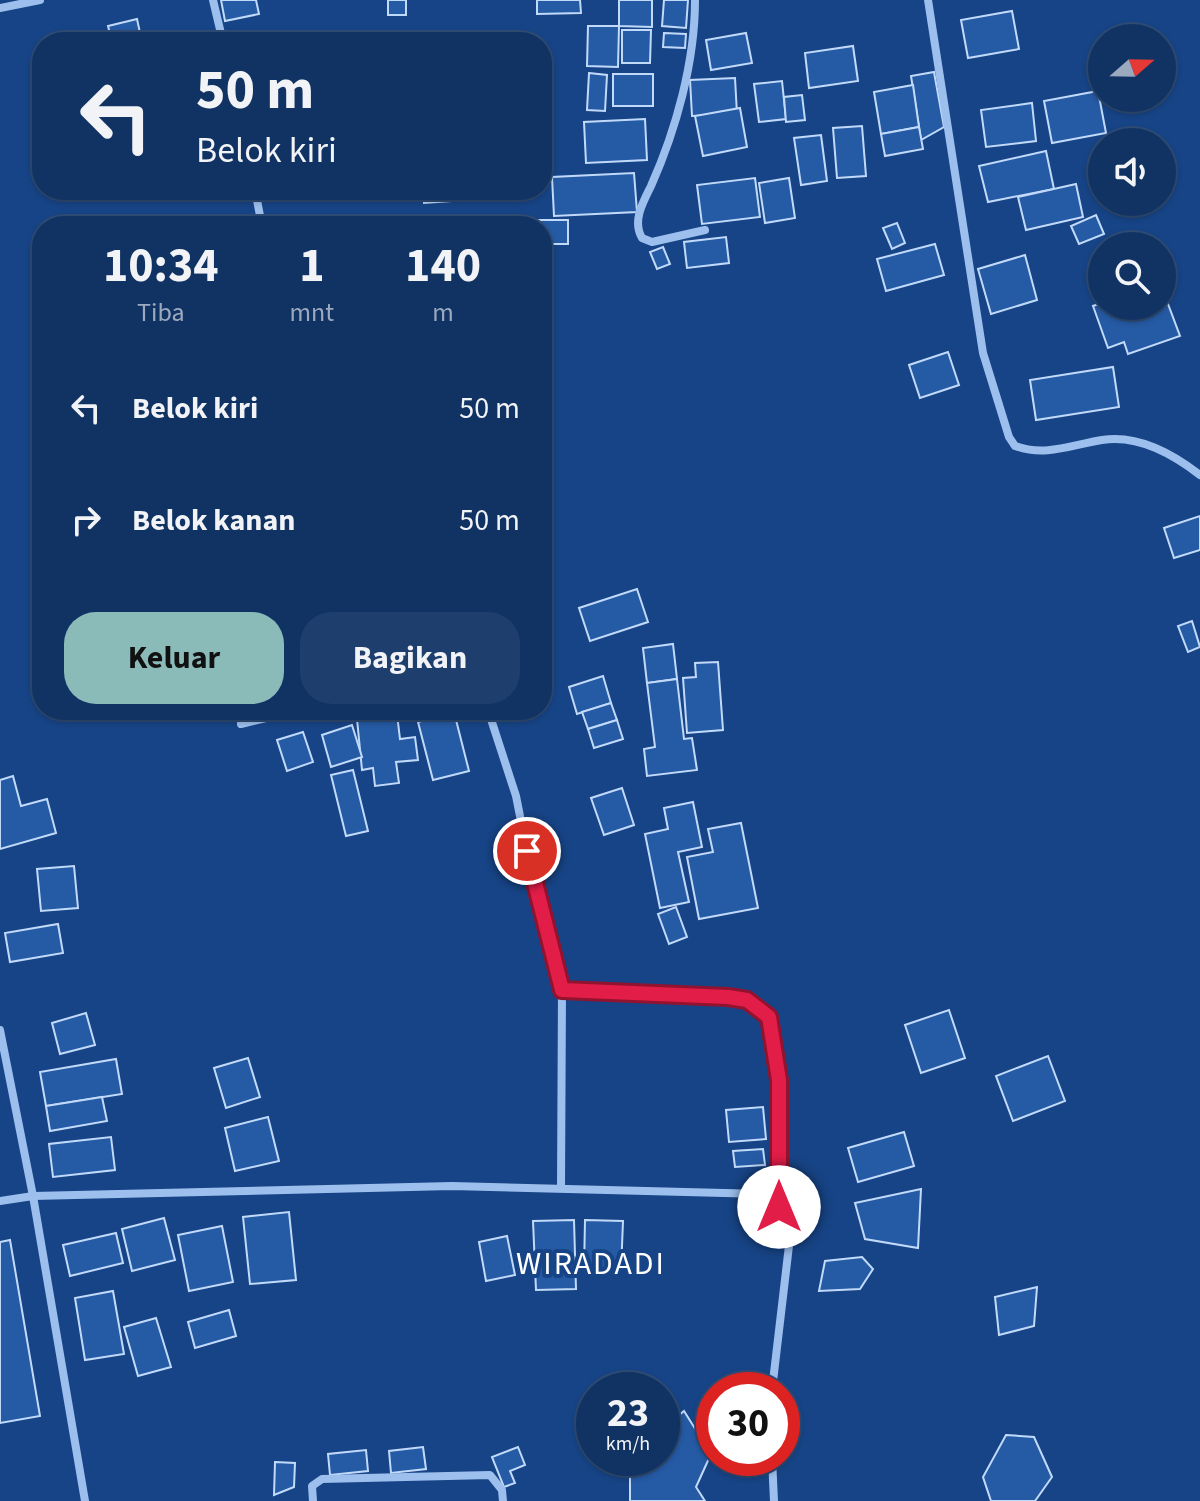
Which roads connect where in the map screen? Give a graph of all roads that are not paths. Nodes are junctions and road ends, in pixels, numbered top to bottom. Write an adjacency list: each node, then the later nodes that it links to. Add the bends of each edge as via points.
1 (40, 0): 5 (street)
2 (213, 0): 6 (street)
3 (695, 0): 7 (street, via 693,41 674,124 639,211 638,228 642,238 652,242)
4 (928, 0): 8 (street, via 983,353 1009,437 1015,446 1044,453 1106,439 1150,445)
5 (0, 8)
6 (221, 32)
7 (705, 230)
8 (1200, 475)
9 (258, 720): 11 (street)
10 (491, 720): 12 (street, via 516,796 538,907)
11 (241, 724)
12 (562, 990): 14 (street); 17 (street, via 728,997 760,1007 769,1017 779,1080)
13 (0, 1030): 15 (street)
14 (561, 1188): 15 (street); 17 (street, via 758,1192)
15 (33, 1196): 16 (street); 20 (street)
16 (0, 1201)
17 (779, 1207): 18 (street, via 790,1237)
18 (774, 1372)
19 (773, 1476): 23 (street)
20 (85, 1501)
21 (313, 1501): 22 (street, via 312,1486 322,1479 477,1475 490,1475)
22 (503, 1501)
23 (774, 1501)

